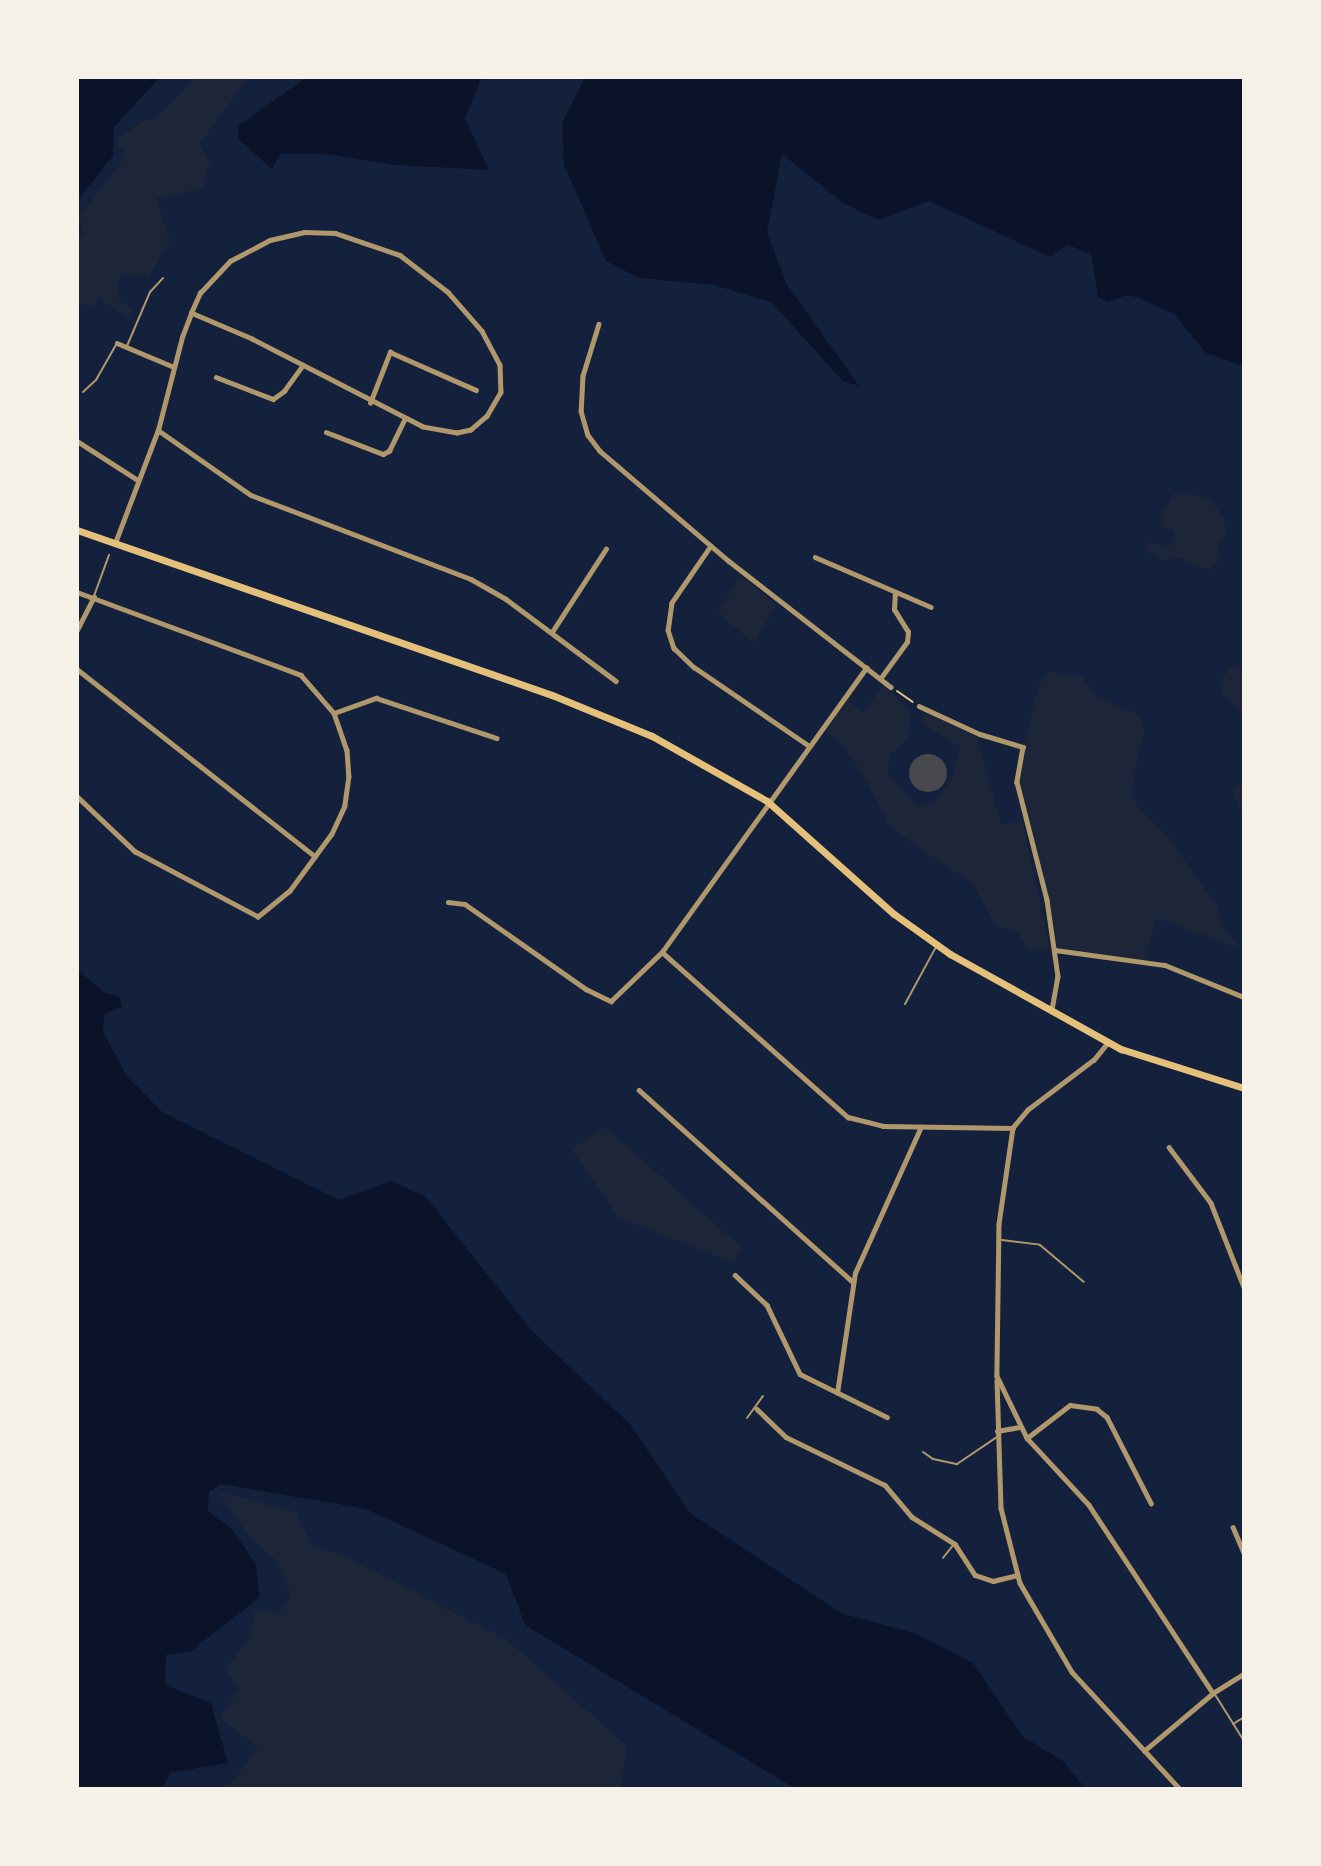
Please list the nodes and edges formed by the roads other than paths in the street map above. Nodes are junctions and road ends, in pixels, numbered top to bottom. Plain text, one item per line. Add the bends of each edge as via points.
1 (163, 278) dead end
2 (191, 313) junction
3 (599, 324) dead end
4 (117, 343) joint
5 (127, 347) junction
6 (303, 365) junction
7 (174, 367) junction
8 (216, 377) dead end
9 (476, 390) dead end
10 (83, 392) dead end
11 (370, 403) junction
12 (404, 420) junction
13 (158, 430) junction
14 (326, 432) dead end
15 (77, 441) edge
16 (138, 480) junction
17 (77, 530) edge
18 (114, 544) junction
19 (711, 546) junction
20 (606, 549) dead end
21 (109, 555) dead end
22 (815, 557) dead end
23 (77, 592) edge
24 (895, 593) junction
25 (93, 597) junction
26 (931, 607) dead end
27 (77, 630) edge
28 (552, 632) junction
29 (866, 668) junction
30 (77, 669) edge
31 (880, 679) junction
32 (615, 681) dead end
33 (891, 687) road end
34 (919, 706) road end
35 (334, 713) junction
36 (497, 738) dead end
37 (808, 745) junction
38 (77, 797) edge
39 (767, 801) junction
40 (315, 856) junction
41 (448, 902) dead end
42 (937, 946) junction
43 (1055, 950) junction
44 (663, 952) junction
45 (1244, 997) edge
46 (905, 1004) dead end
47 (1052, 1012) junction
48 (1108, 1043) junction
49 (1244, 1088) edge
50 (639, 1090) dead end
51 (921, 1126) junction
52 (1013, 1128) junction
53 (1169, 1147) dead end
54 (998, 1240) junction
55 (735, 1275) dead end
56 (853, 1282) junction
57 (1084, 1282) dead end
58 (1244, 1287) edge
59 (997, 1376) junction
60 (837, 1393) junction
61 (763, 1396) dead end
62 (757, 1409) junction
63 (887, 1417) dead end
64 (747, 1418) dead end
65 (1019, 1427) junction
66 (998, 1434) junction
67 (1027, 1438) junction
68 (923, 1452) dead end
69 (1151, 1503) dead end
70 (1233, 1527) dead end
71 (955, 1544) junction
72 (1244, 1553) edge
73 (943, 1558) dead end
74 (1017, 1574) junction
75 (1244, 1674) edge
76 (1213, 1693) junction
77 (1244, 1717) edge
78 (1233, 1724) junction
79 (1244, 1741) edge
80 (1144, 1751) junction
81 (1180, 1789) edge

1 - 5 lane via 133,325
2 - 6 street
2 - 7 street
2 - 12 street via 205,286 230,261 279,236 335,233 390,249 458,302 487,340 502,372 499,398 471,430 442,431
3 - 19 street via 581,397 588,435 613,465
4 - 5 street
4 - 10 lane via 96,380
5 - 7 street
6 - 8 street via 285,391 273,399
6 - 11 street
7 - 13 street
9 - 11 street via 390,352
11 - 12 street
12 - 14 street via 389,451 383,454
13 - 16 street
13 - 28 street via 251,495 461,574
15 - 16 street
16 - 18 street
17 - 18 main road
18 - 39 main road via 579,704 652,736
19 - 29 street
19 - 37 street via 672,603 668,631 674,648 694,667
20 - 28 street
21 - 25 lane
22 - 24 street
23 - 25 street
24 - 26 street
24 - 31 street via 894,610 908,632 907,642
25 - 27 street
25 - 35 street via 285,666 315,688
28 - 32 street
29 - 31 street
29 - 37 street
30 - 40 street
31 - 33 street
34 - 43 street via 980,734 1023,747 1017,782
35 - 36 street via 376,698
35 - 40 street via 347,750 348,788 340,821
37 - 39 street
38 - 40 street via 135,852 251,916 263,916 290,891
39 - 42 main road via 894,914
39 - 44 street
41 - 44 street via 465,904 586,989 611,1001
42 - 46 lane
42 - 47 main road
43 - 45 street via 1165,965
43 - 47 street via 1058,995
44 - 51 street via 848,1117 871,1125
47 - 48 main road
48 - 49 main road
48 - 52 street
50 - 56 street
51 - 52 street
51 - 56 street
52 - 54 street
53 - 58 street via 1211,1203
54 - 57 lane via 1040,1245
54 - 59 street
55 - 60 street via 767,1305 796,1370
56 - 60 street
59 - 65 street
59 - 66 street
60 - 63 street
61 - 62 lane
62 - 64 lane
62 - 71 street via 790,1439 885,1485 912,1517
65 - 66 street
65 - 67 street
66 - 68 lane via 957,1464 933,1460
66 - 74 street via 1001,1508
67 - 69 street via 1070,1405 1097,1409 1107,1417
67 - 76 street via 1089,1505
70 - 72 street
71 - 73 lane
71 - 74 street via 980,1578 993,1581
74 - 80 street via 1062,1658
75 - 76 street
76 - 78 lane
76 - 80 street
77 - 78 lane
78 - 79 lane
80 - 81 street

